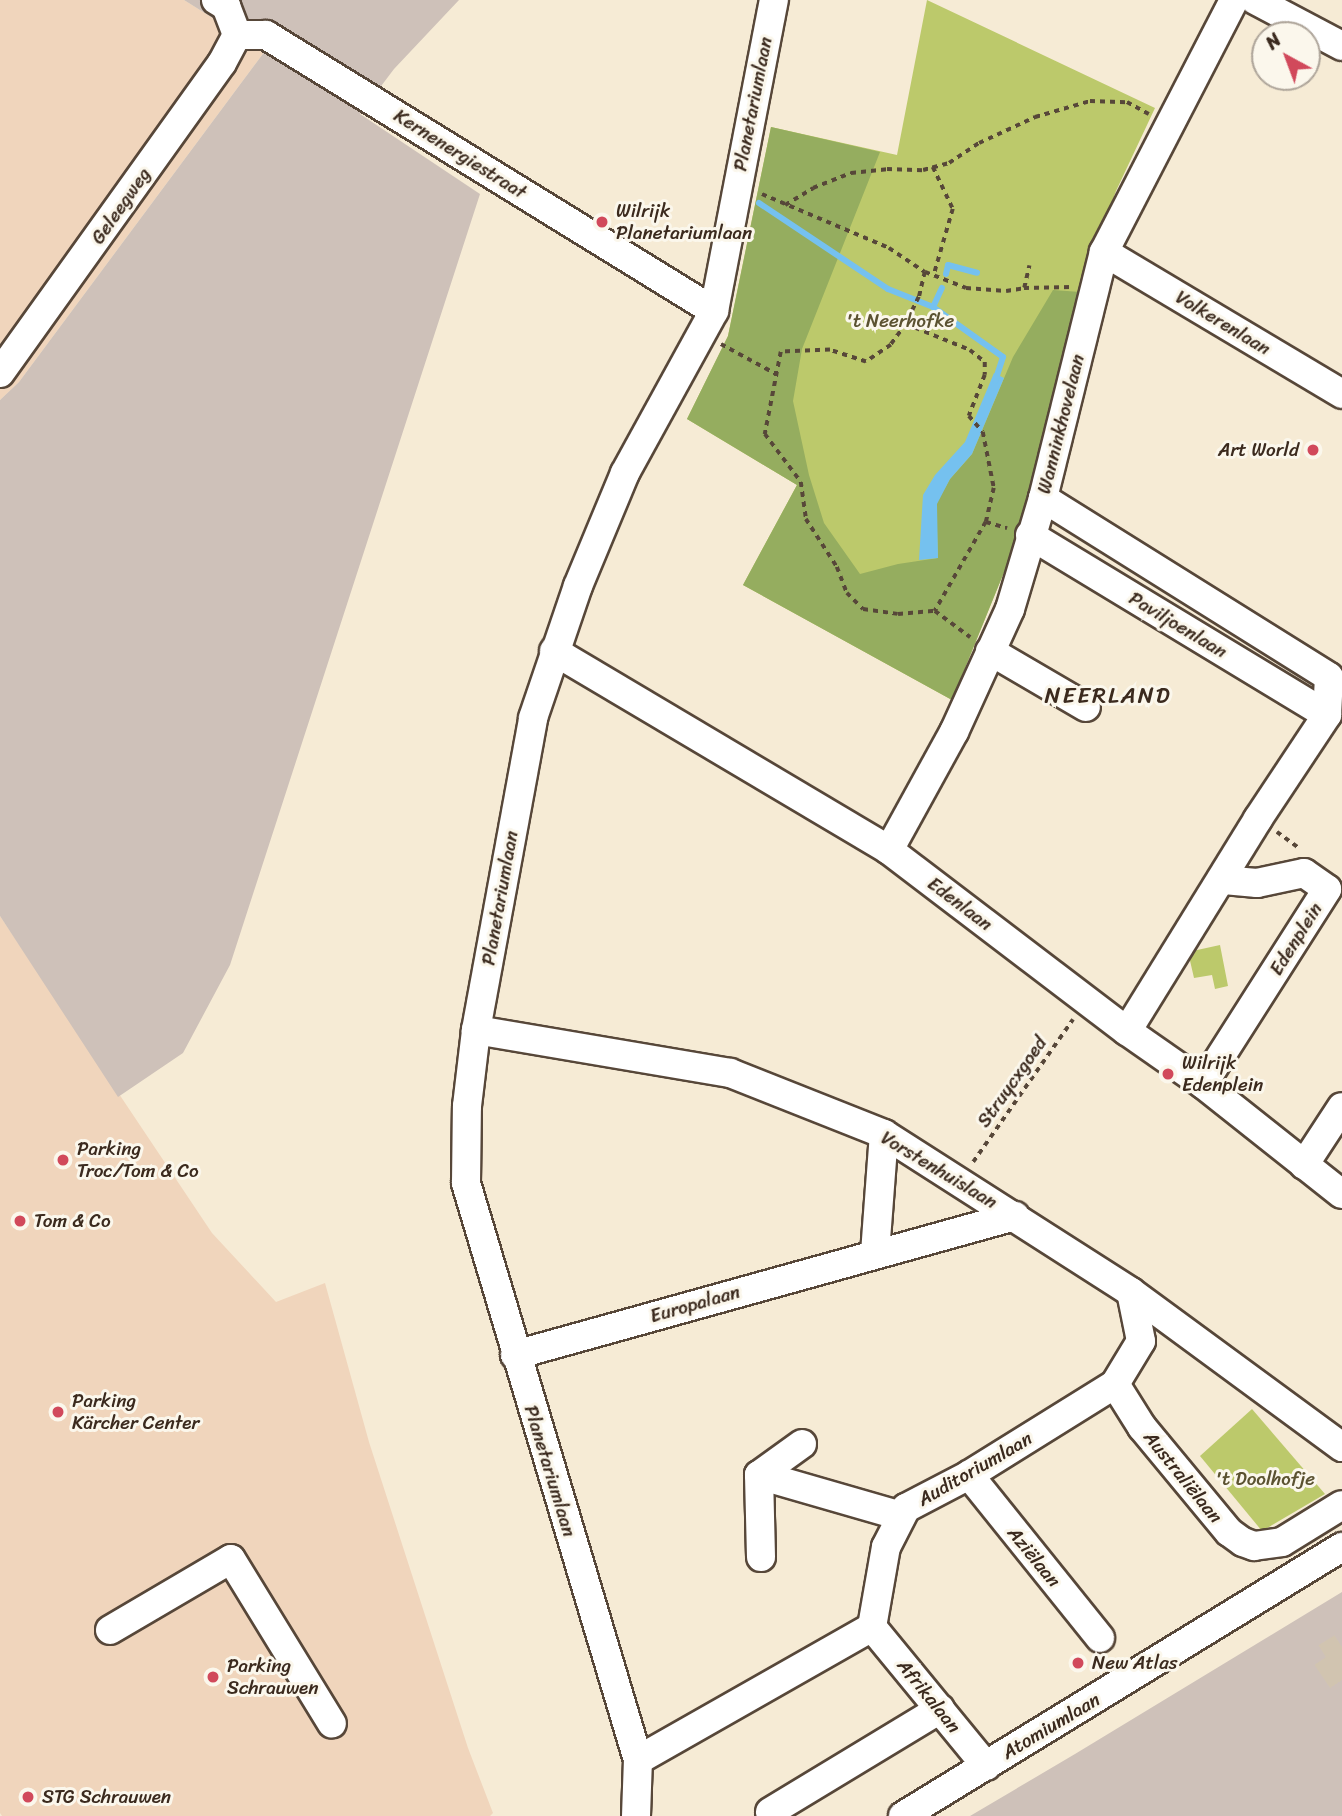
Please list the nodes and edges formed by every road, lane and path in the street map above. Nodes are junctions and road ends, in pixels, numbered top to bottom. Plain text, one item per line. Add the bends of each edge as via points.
1 (216, 0) edge
2 (774, 0) edge
3 (1234, 0) edge
4 (1255, 0) edge
5 (237, 35) junction
6 (1342, 46) edge
7 (1170, 124) junction
8 (933, 167) junction
9 (737, 183) junction
10 (785, 205) junction
11 (1104, 252) junction
12 (1029, 266) dead end
13 (925, 272) junction
14 (934, 275) junction
15 (1024, 288) junction
16 (1095, 290) junction
17 (707, 322) junction
18 (906, 324) junction
19 (0, 373) edge
20 (776, 374) junction
21 (1342, 394) edge
22 (1043, 498) junction
23 (1030, 535) junction
24 (935, 611) junction
25 (554, 651) junction
26 (990, 651) junction
27 (1086, 707) dead end
28 (1327, 715) junction
29 (889, 850) junction
30 (1221, 880) junction
31 (1087, 1000) junction
32 (476, 1030) junction
33 (1127, 1031) junction
34 (1203, 1084) junction
35 (1342, 1107) edge
36 (884, 1134) junction
37 (1304, 1165) junction
38 (960, 1181) junction
39 (1342, 1194) edge
40 (1015, 1216) junction
41 (875, 1253) junction
42 (1131, 1292) junction
43 (515, 1355) junction
44 (1115, 1384) junction
45 (802, 1444) dead end
46 (1342, 1447) edge
47 (759, 1475) junction
48 (969, 1475) junction
49 (1342, 1506) edge
50 (901, 1516) junction
51 (1342, 1547) edge
52 (761, 1557) dead end
53 (872, 1627) junction
54 (110, 1630) dead end
55 (1100, 1638) dead end
56 (940, 1709) junction
57 (332, 1724) dead end
58 (638, 1760) junction
59 (986, 1766) junction
60 (770, 1812) dead end
61 (636, 1816) edge
62 (903, 1816) edge

1 - 5 street via 226,6
2 - 9 street, Planetariumlaan
3 - 7 street, Wanninkhovelaan
4 - 6 street
5 - 17 street, Kernenergiestraat via 266,35
5 - 19 street, Geleegweg
7 - 8 path via 1127,102 1090,101 1035,117
7 - 11 street, Wanninkhovelaan
8 - 10 path via 851,173
8 - 14 path via 953,209
9 - 10 path
9 - 17 street, Planetariumlaan
10 - 13 path via 889,248
11 - 16 street, Wanninkhovelaan
11 - 21 street, Volkerenlaan
12 - 15 path
13 - 14 path
13 - 18 path
14 - 15 path via 966,288
15 - 16 path
16 - 22 street, Wanninkhovelaan
17 - 20 path
17 - 25 street, Planetariumlaan via 625,473
18 - 20 path via 891,345 866,362 830,350 781,352
18 - 24 path via 970,350 985,362 969,416 984,432 994,488 986,522
20 - 24 path via 765,433 801,482 806,519 837,566 847,593 863,609 898,614
22 - 23 street, Wanninkhovelaan
22 - 28 street, Paviljoenlaan via 1329,677
23 - 26 street, Wanninkhovelaan via 1010,609
23 - 28 street, Paviljoenlaan
24 - 26 path
25 - 29 street, Edenlaan
25 - 32 street, Planetariumlaan via 533,719
26 - 27 street
26 - 29 street, Wanninkhovelaan via 954,732
28 - 30 street
29 - 31 street, Edenlaan
30 - 33 street
30 - 34 street, Edenplein via 1257,883 1304,873 1327,889
31 - 33 street, Edenlaan
31 - 38 path, Struycxgoed
32 - 36 street, Vorstenhuislaan via 730,1073
32 - 43 street, Planetariumlaan via 467,1106 466,1184
33 - 34 street, Edenlaan
34 - 37 street, Edenlaan
35 - 37 street
36 - 38 street, Vorstenhuislaan
36 - 41 street
37 - 39 street, Edenlaan
38 - 40 street, Vorstenhuislaan
40 - 41 street, Europalaan
40 - 42 street, Vorstenhuislaan
41 - 43 street, Europalaan
42 - 44 street, Auditoriumlaan via 1140,1341
42 - 46 street, Vorstenhuislaan
43 - 58 street, Planetariumlaan
44 - 48 street, Auditoriumlaan
44 - 49 street, Australiëlaan via 1150,1437 1229,1532 1243,1542 1282,1542
45 - 47 street
47 - 50 street
47 - 52 street
48 - 50 street, Auditoriumlaan via 906,1508
48 - 55 street, Aziëlaan
50 - 53 street, Auditoriumlaan via 886,1547
51 - 59 street, Atomiumlaan
53 - 56 street, Afrikalaan
53 - 58 street
54 - 57 street via 231,1559
56 - 59 street, Afrikalaan
56 - 60 street
58 - 61 street, Planetariumlaan
59 - 62 street, Atomiumlaan

